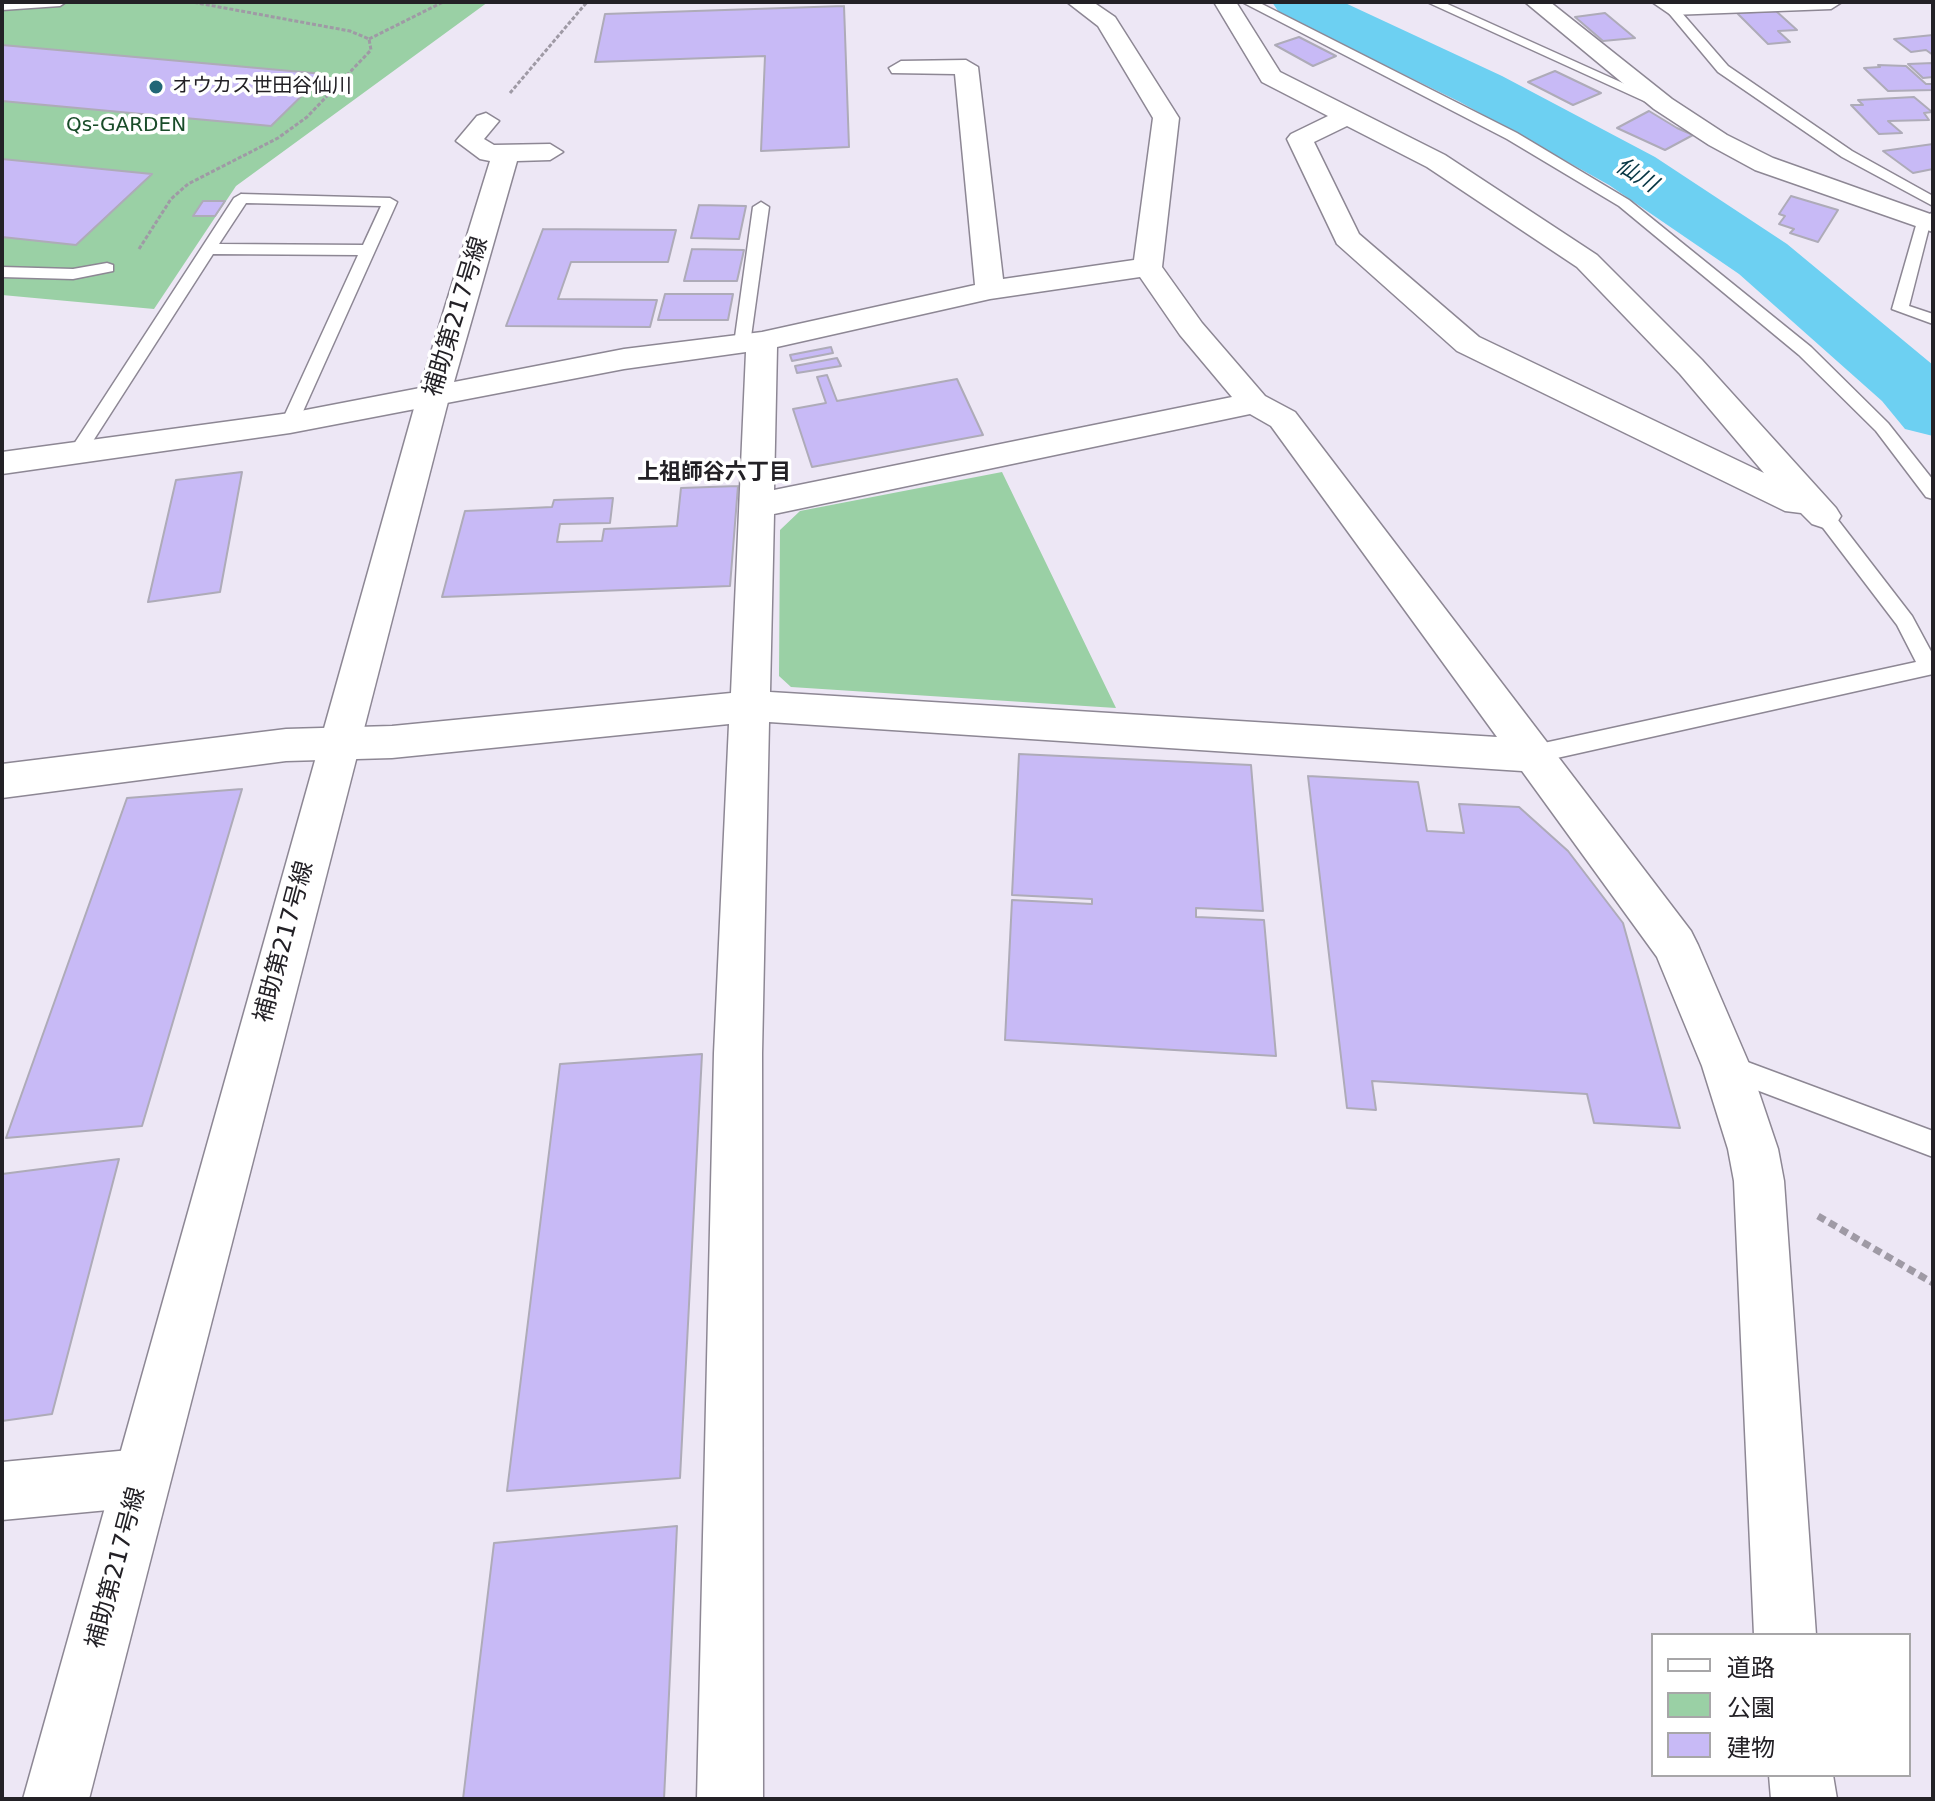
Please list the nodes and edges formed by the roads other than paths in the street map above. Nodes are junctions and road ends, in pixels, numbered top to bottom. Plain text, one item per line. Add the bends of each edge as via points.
1 (60, 2) edge
2 (1078, 2) edge
3 (1225, 2) edge
4 (1248, 2) edge
5 (1433, 2) edge
6 (1536, 2) edge
7 (1831, 2) edge
8 (1667, 5) edge
9 (2, 6) edge
10 (901, 68) dead end
11 (1663, 104) junction
12 (1347, 116) junction
13 (486, 121) road end
14 (550, 152) dead end
15 (506, 153) junction
16 (761, 207) dead end
17 (1931, 216) edge
18 (208, 249) junction
19 (368, 250) junction
20 (1148, 267) junction
21 (107, 268) road end
22 (2, 272) edge
23 (990, 290) junction
24 (1933, 319) edge
25 (752, 342) junction
26 (434, 394) junction
27 (1254, 403) junction
28 (290, 423) junction
29 (78, 451) junction
30 (2, 463) edge
31 (1933, 493) edge
32 (758, 505) junction
33 (1824, 516) junction
34 (752, 706) junction
35 (338, 744) junction
36 (1530, 755) junction
37 (2, 781) edge
38 (1726, 1066) junction
39 (1933, 1144) edge
40 (140, 1478) junction
41 (2, 1491) edge
42 (1785, 1633) edge
43 (1801, 1777) edge
44 (56, 1799) edge
45 (730, 1799) edge
46 (1804, 1799) edge

1 - 9 lane
2 - 20 street via 1107,22 1166,118
3 - 12 street via 1271,77
4 - 31 lane via 1512,136 1624,203 1805,351 1882,427
5 - 11 lane
6 - 11 street
7 - 8 street
8 - 17 lane via 1723,69
10 - 23 street via 966,67
11 - 17 street via 1764,164
12 - 33 street via 1436,161 1587,261 1691,367
12 - 33 street via 1300,139 1347,238 1468,344
13 - 15 street via 469,141 489,153
14 - 15 street
15 - 26 street, 補助第217号線
16 - 25 lane
17 - 24 lane via 1900,309
18 - 19 lane
18 - 19 lane via 241,198 390,202
18 - 29 lane
19 - 28 lane
20 - 23 street
20 - 27 street via 1191,329
21 - 22 lane via 73,274
23 - 25 street
25 - 26 street
25 - 32 street
26 - 28 street
26 - 35 street, 補助第217号線
27 - 32 street
27 - 36 street via 1283,419
28 - 29 street
29 - 30 street
32 - 34 street
33 - 36 lane via 1905,621 1929,667
34 - 35 street
34 - 36 street
34 - 45 street via 738,1053
35 - 37 street via 286,745
35 - 40 street, 補助第217号線
36 - 38 street via 1675,945
38 - 39 lane
38 - 42 street via 1759,1181
40 - 41 street
40 - 44 street, 補助第217号線
43 - 46 street

